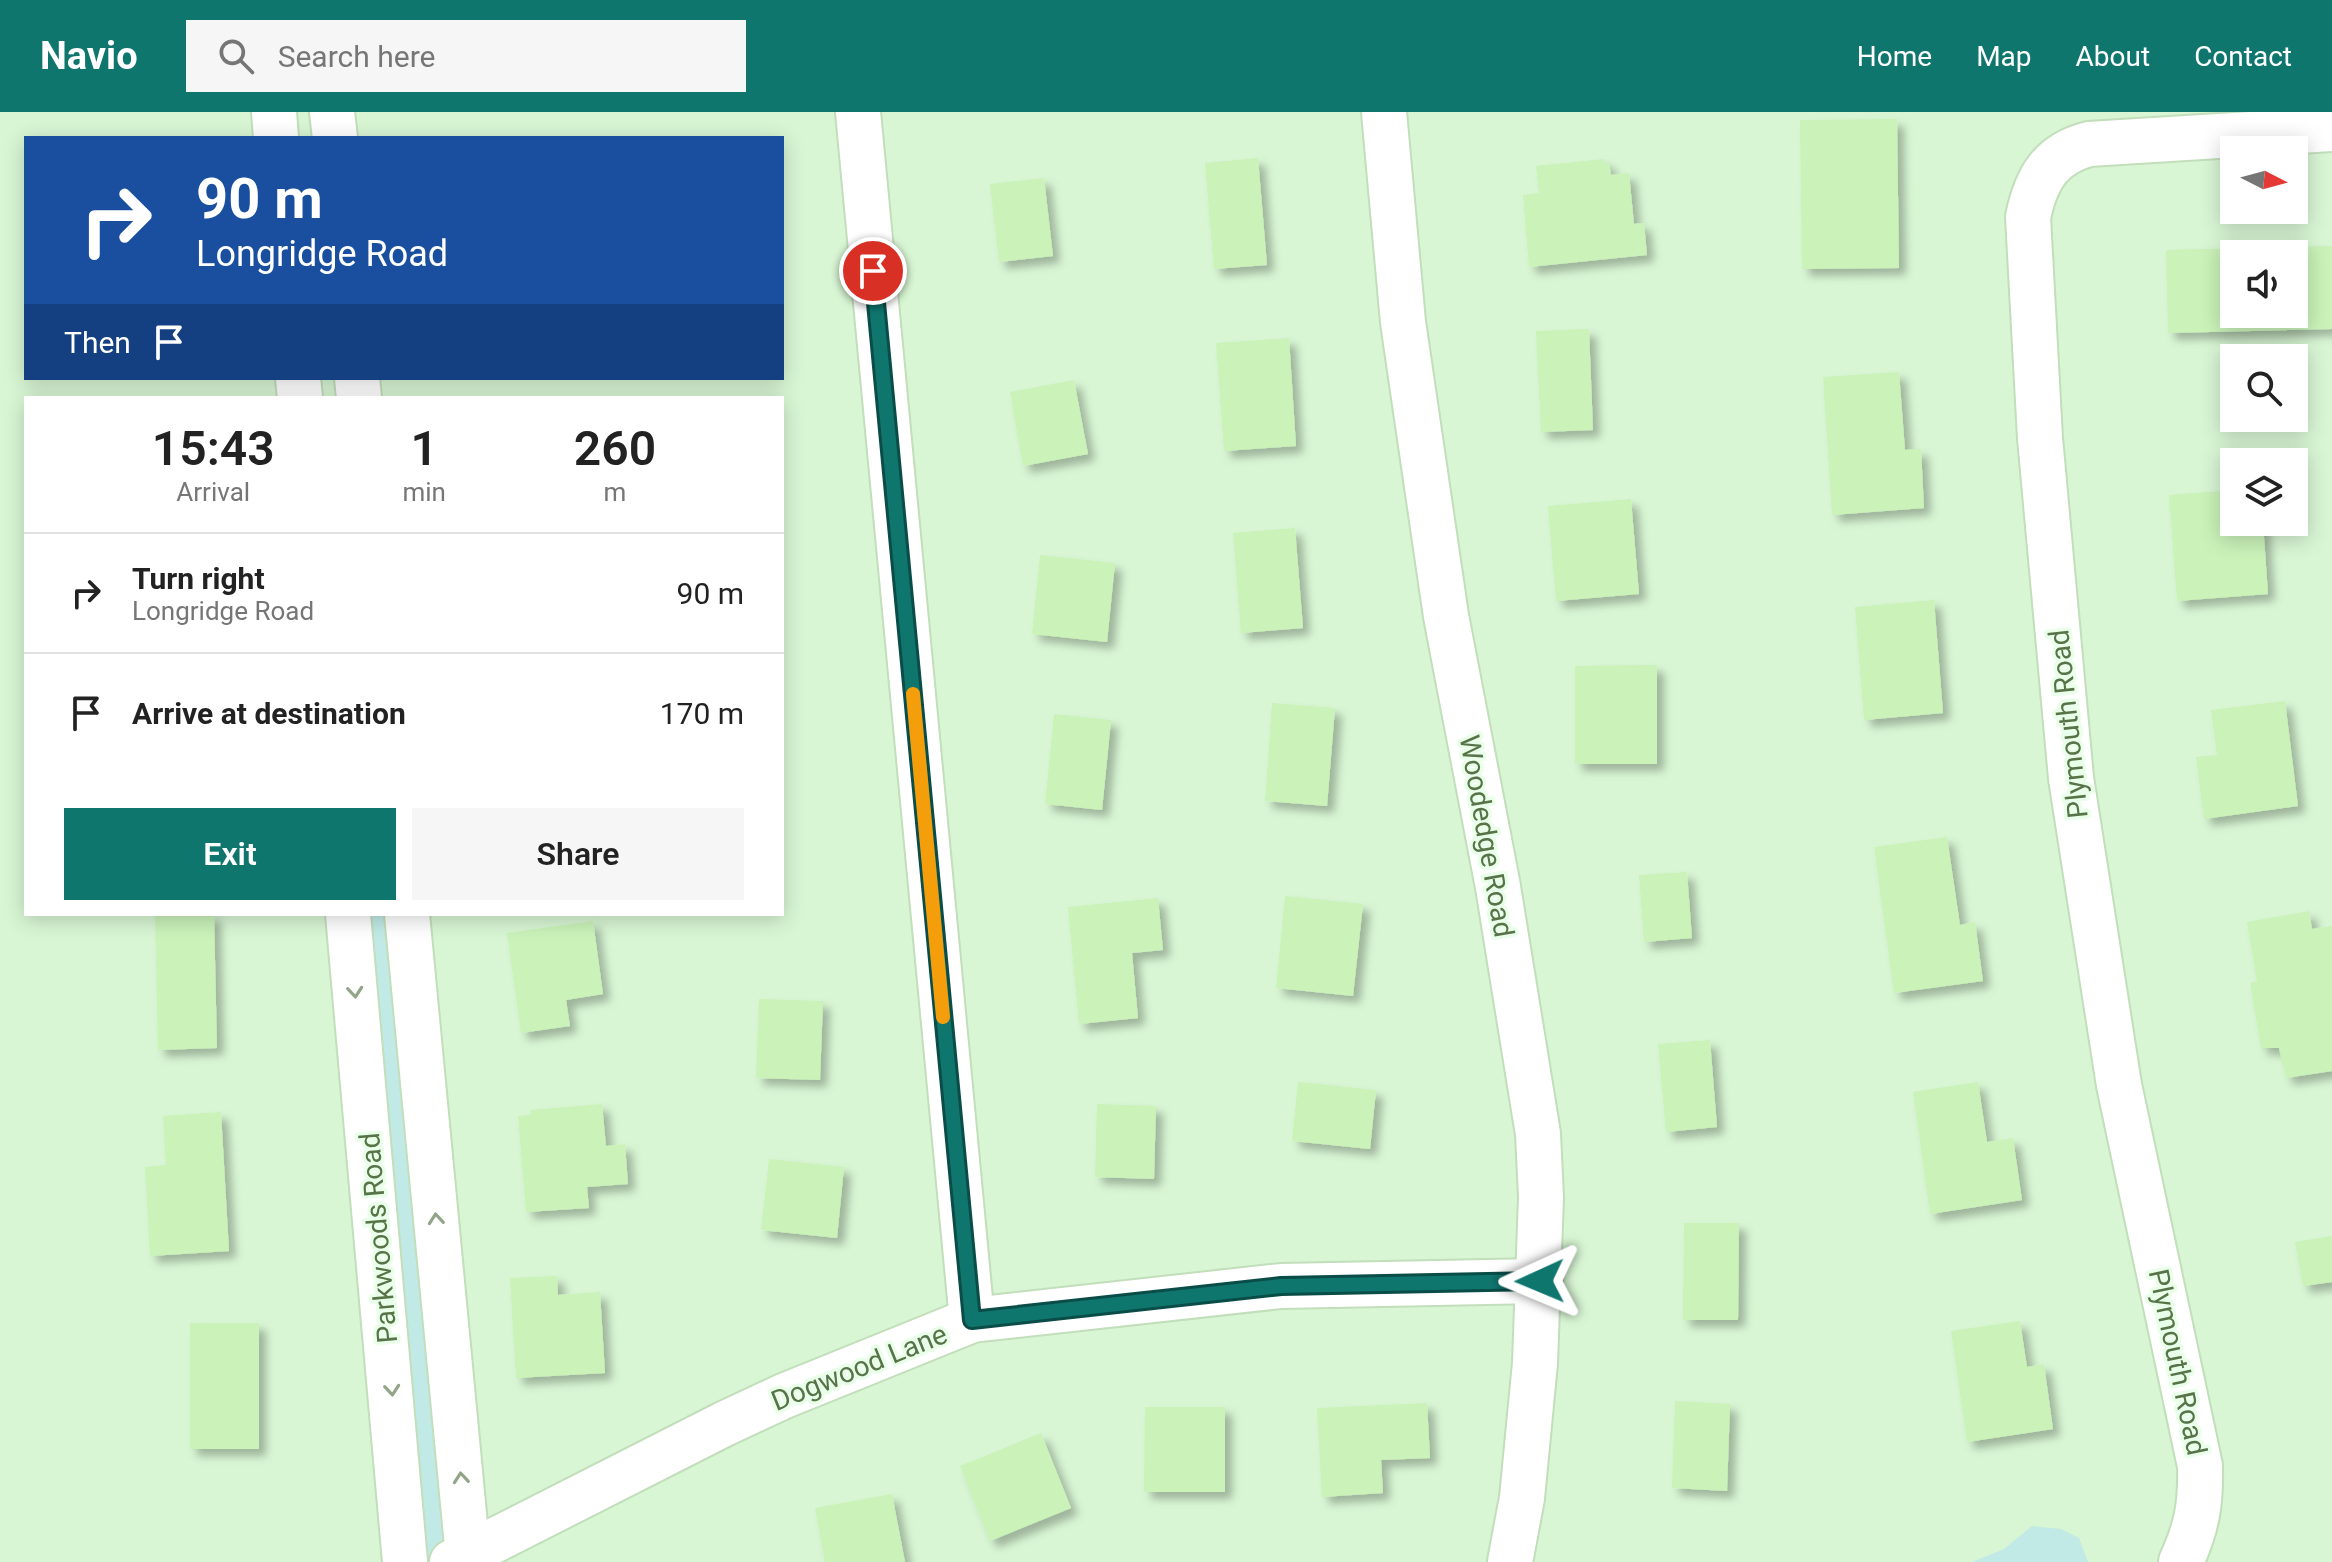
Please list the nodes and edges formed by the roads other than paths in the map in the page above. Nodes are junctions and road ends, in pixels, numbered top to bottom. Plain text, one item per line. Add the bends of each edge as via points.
1 (274, 112) edge
2 (332, 112) edge
3 (858, 112) edge
4 (1384, 112) edge
5 (2332, 129) edge
6 (276, 136) edge
7 (335, 136) edge
8 (348, 916) edge
9 (407, 916) edge
10 (1540, 1281) junction
11 (972, 1320) junction
12 (460, 1559) edge
13 (405, 1562) edge
14 (1510, 1562) edge
15 (2181, 1562) edge

1 - 6 street
2 - 7 street
3 - 11 street
4 - 10 street, Woodedge Road via 1403,322 1443,600 1538,1134
5 - 15 street, Plymouth Road via 2072,148 2044,173 2028,217 2040,438 2071,778 2119,1085 2200,1466 2201,1503
8 -> 13 street, Parkwoods Road
12 -> 9 street
10 - 11 street, Dogwood Lane via 1281,1286
10 - 14 street, Woodedge Road via 1522,1498
11 - 12 street, Dogwood Lane via 724,1424

